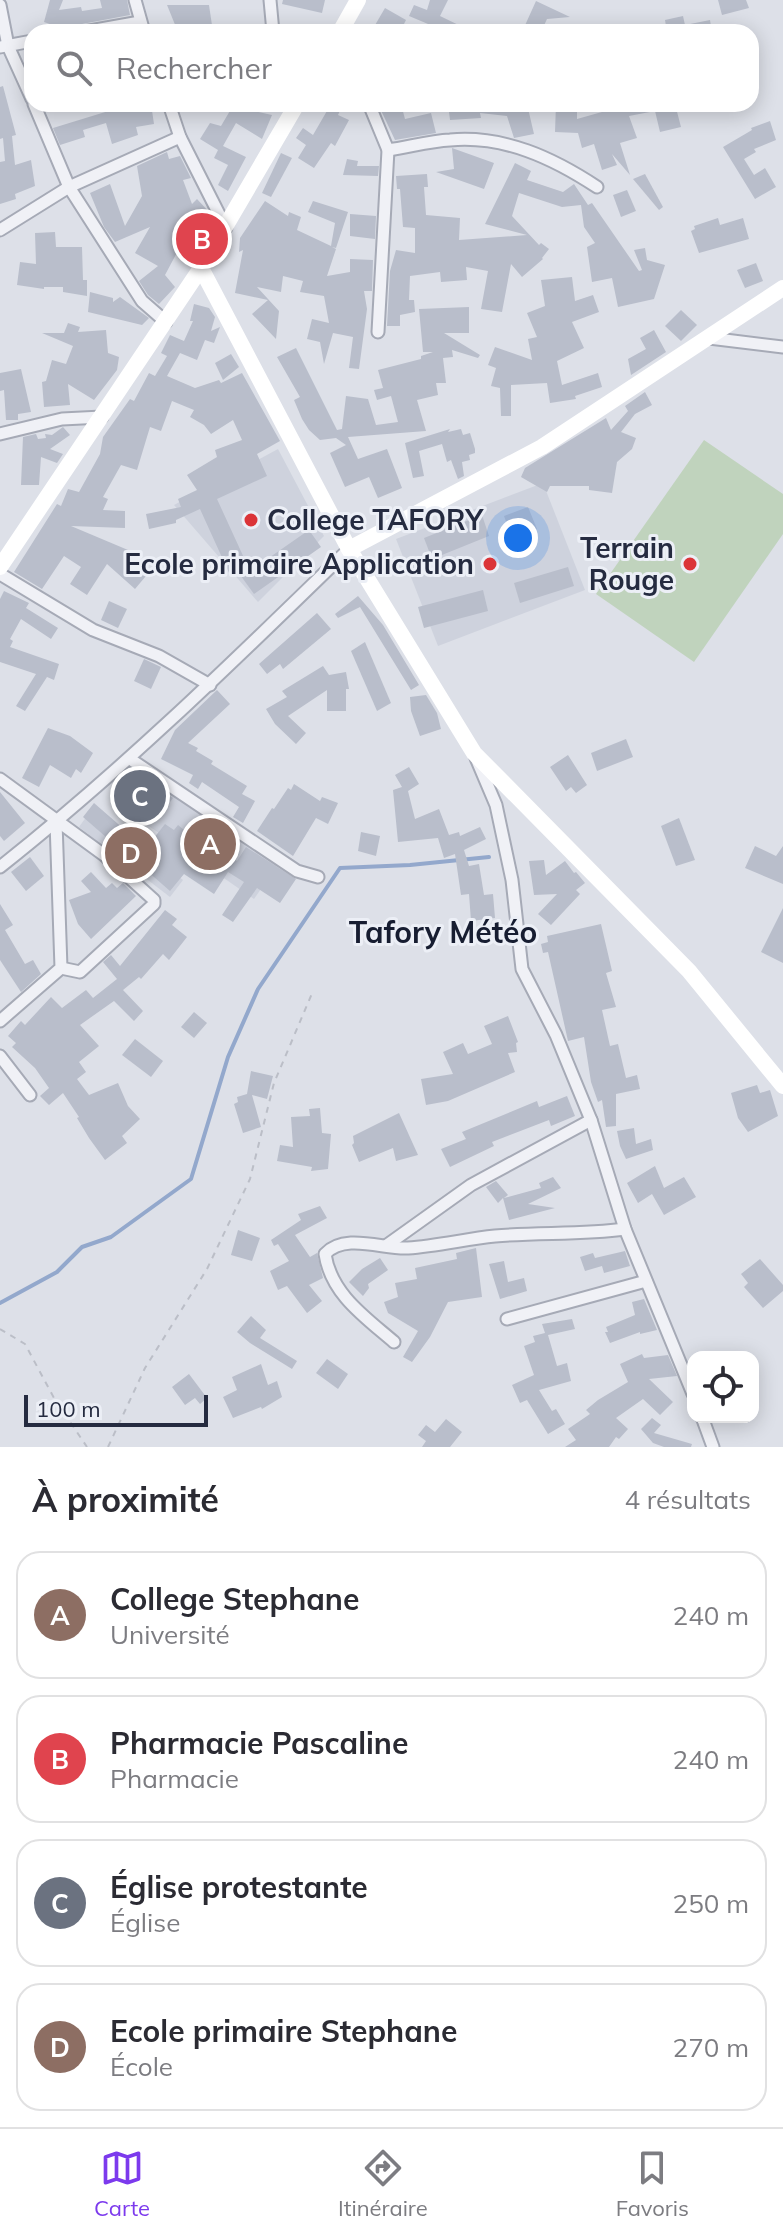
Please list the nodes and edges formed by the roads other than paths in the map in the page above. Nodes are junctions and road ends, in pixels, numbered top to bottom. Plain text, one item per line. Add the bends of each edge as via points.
1 (135, 0) edge
2 (270, 0) edge
3 (358, 0) edge
4 (0, 5) edge
5 (141, 24) edge
6 (272, 24) edge
7 (344, 24) edge
8 (24, 42) edge
9 (4, 46) edge
10 (24, 84) edge
11 (38, 112) edge
12 (172, 112) edge
13 (292, 112) edge
14 (372, 112) edge
15 (180, 137) junction
16 (388, 150) junction
17 (69, 187) junction
18 (597, 187) dead end
19 (226, 228) junction
20 (0, 230) edge
21 (201, 268) junction
22 (783, 288) edge
23 (166, 322) junction
24 (378, 332) dead end
25 (709, 338) junction
26 (783, 347) edge
27 (102, 417) junction
28 (0, 434) edge
29 (349, 549) junction
30 (0, 567) edge
31 (0, 574) edge
32 (210, 685) junction
33 (474, 753) junction
34 (130, 759) junction
35 (0, 779) edge
36 (56, 822) junction
37 (0, 867) edge
38 (318, 877) dead end
39 (61, 968) junction
40 (0, 1021) edge
41 (0, 1056) edge
42 (783, 1086) edge
43 (30, 1095) dead end
44 (591, 1120) junction
45 (625, 1229) junction
46 (387, 1245) junction
47 (646, 1281) junction
48 (507, 1319) dead end
49 (394, 1342) dead end
50 (687, 1380) edge
51 (704, 1423) edge
52 (713, 1447) edge

1 - 5 street
2 - 6 street
3 - 7 street
4 - 9 street
8 - 9 street
9 - 10 street
11 - 17 street
12 - 15 street
13 - 19 street
14 - 16 street
15 - 17 street
15 - 19 street
16 - 18 street via 450,140 492,140 565,166
16 - 24 street
17 - 20 street
17 - 23 street via 142,301
19 - 21 street
21 - 23 street
21 - 29 street
22 - 25 street
23 - 27 street
25 - 26 street
25 - 29 street via 542,447
27 - 28 street via 62,419
27 - 30 street
29 - 32 street
29 - 33 street
31 - 32 street via 93,630 159,656
32 - 34 street
33 - 42 street via 689,971
33 - 44 street via 496,805 512,880 522,969
34 - 36 street
34 - 38 street via 297,871
35 - 36 street
36 - 37 street
36 - 39 street
36 - 39 street via 104,855 154,900 80,972
39 - 40 street
41 - 43 street
44 - 45 street
44 - 46 street via 471,1185
45 - 46 street via 494,1236 404,1249
45 - 47 street
46 - 49 street via 370,1242 331,1248 325,1254 327,1269 345,1299
47 - 48 street
47 - 50 street
51 - 52 street

